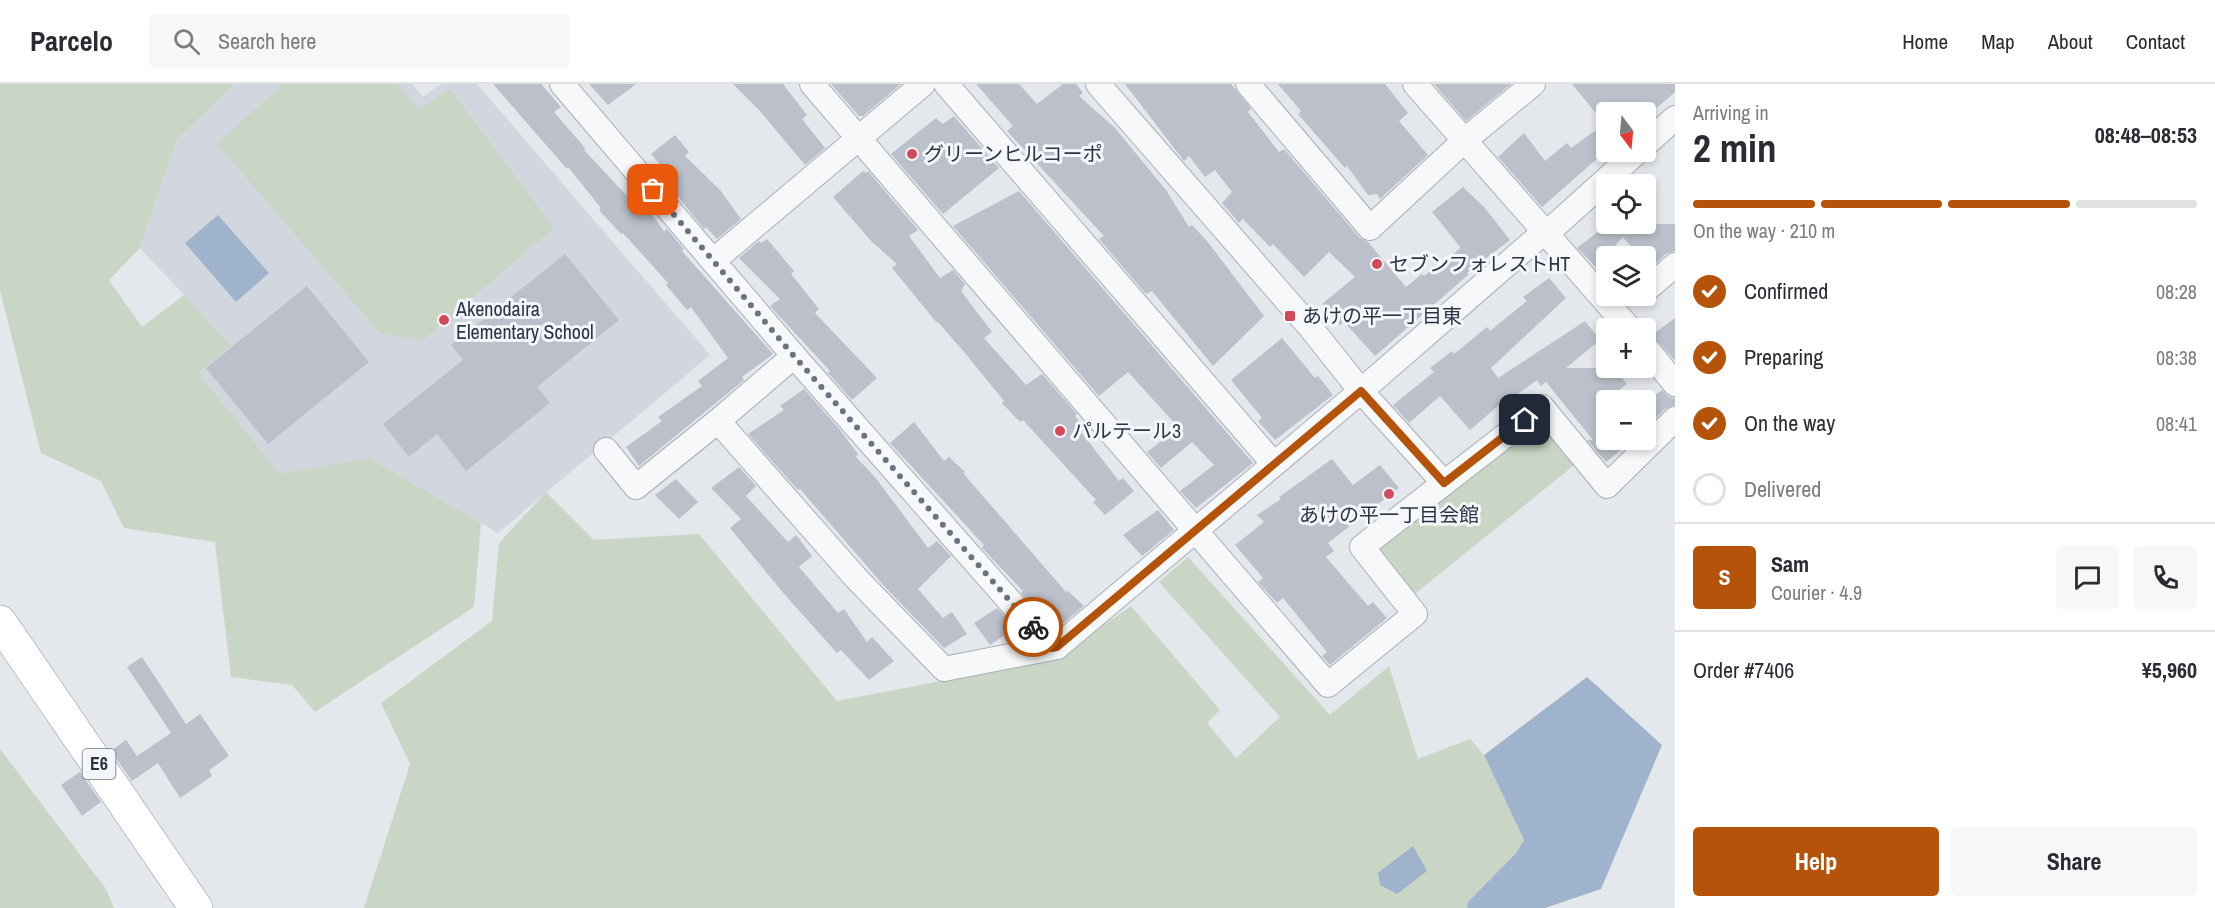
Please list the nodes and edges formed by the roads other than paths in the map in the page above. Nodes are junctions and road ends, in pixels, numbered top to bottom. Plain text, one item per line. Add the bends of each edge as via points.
1 (562, 84) edge
2 (812, 84) edge
3 (923, 84) edge
4 (946, 84) edge
5 (1098, 84) edge
6 (1248, 84) edge
7 (1415, 84) edge
8 (1533, 84) edge
9 (1675, 118) edge
10 (1656, 135) edge
11 (859, 139) junction
12 (1466, 140) junction
13 (1626, 162) edge
14 (1547, 233) junction
15 (713, 261) junction
16 (1675, 265) edge
17 (1656, 281) edge
18 (1620, 318) edge
19 (794, 356) junction
20 (1656, 360) edge
21 (1675, 384) edge
22 (1361, 391) junction
23 (1675, 419) edge
24 (718, 422) junction
25 (606, 450) dead end
26 (1273, 463) junction
27 (1444, 483) junction
28 (1194, 531) junction
29 (0, 622) edge
30 (1051, 648) junction
31 (196, 908) edge

1 - 15 street
2 - 11 street
3 - 11 street
4 - 26 street
5 - 22 street
6 - 12 street via 1370,228
7 - 12 street
8 - 12 street
9 - 10 street
11 - 15 street
11 - 28 street
12 - 14 street
13 - 14 street
14 - 18 street
14 - 22 street
15 - 19 street
16 - 17 street
19 - 24 street
19 - 30 street
20 - 21 street
22 - 26 street
22 - 27 street
23 - 27 street via 1607,486 1542,407
24 - 25 street via 636,487
24 - 30 street via 856,578 944,669
26 - 28 street
27 - 28 street via 1362,547 1415,614 1328,685
28 - 30 street via 1057,647
29 - 31 highway, E6

